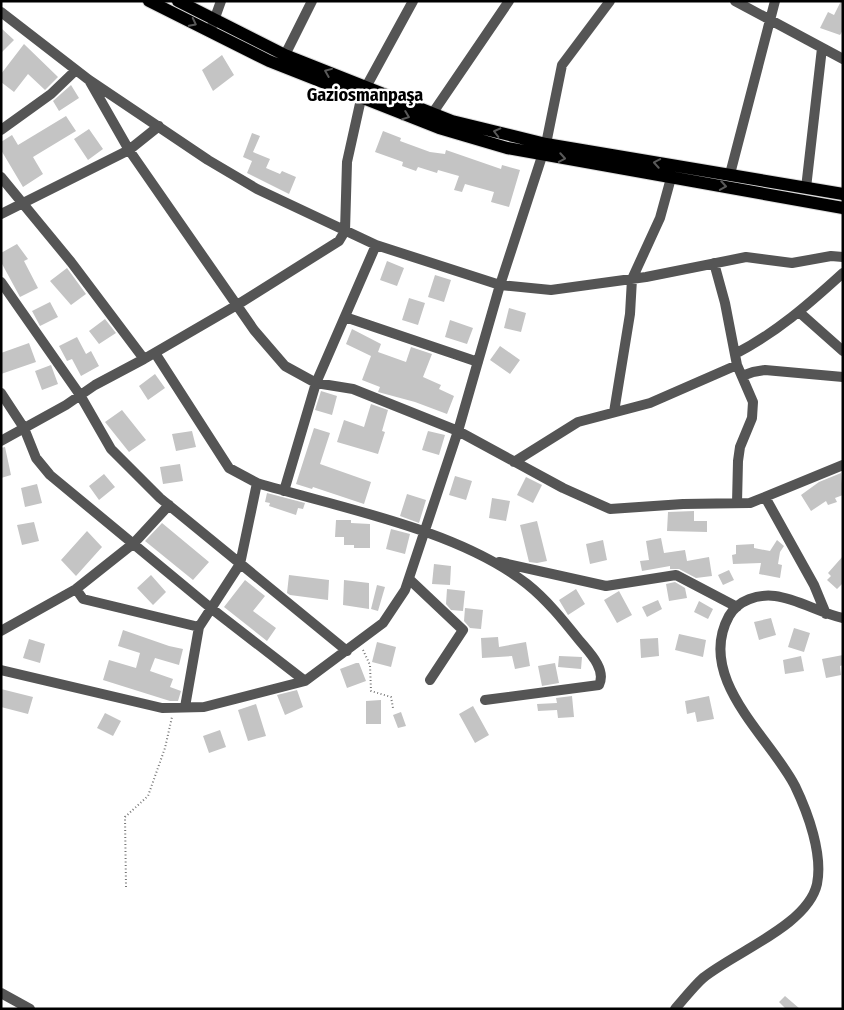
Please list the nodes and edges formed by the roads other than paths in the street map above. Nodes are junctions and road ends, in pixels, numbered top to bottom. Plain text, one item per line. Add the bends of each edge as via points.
1 (150, 1) edge
2 (178, 1) edge
3 (222, 1) edge
4 (312, 1) edge
5 (413, 1) edge
6 (509, 1) edge
7 (610, 1) edge
8 (735, 1) edge
9 (775, 1) edge
10 (1, 12) edge
11 (214, 20) junction
12 (769, 20) junction
13 (210, 32) junction
14 (822, 48) junction
15 (285, 55) junction
16 (843, 59) edge
17 (76, 70) junction
18 (89, 80) junction
19 (364, 93) junction
20 (432, 114) junction
21 (159, 126) junction
22 (1, 130) edge
23 (545, 149) junction
24 (129, 150) junction
25 (730, 174) junction
26 (1, 177) edge
27 (671, 178) junction
28 (806, 188) junction
29 (843, 194) edge
30 (24, 204) junction
31 (843, 208) edge
32 (1, 214) edge
33 (345, 231) junction
34 (376, 245) junction
35 (843, 257) edge
36 (714, 263) junction
37 (843, 273) edge
38 (632, 279) junction
39 (1, 282) edge
40 (500, 285) junction
41 (237, 305) junction
42 (799, 312) junction
43 (345, 317) junction
44 (843, 352) edge
45 (155, 353) junction
46 (735, 354) junction
47 (144, 360) junction
48 (478, 362) junction
49 (737, 366) junction
50 (742, 376) junction
51 (843, 377) edge
52 (316, 383) junction
53 (1, 392) edge
54 (80, 395) junction
55 (614, 412) junction
56 (24, 428) junction
57 (458, 431) junction
58 (1, 441) edge
59 (514, 462) junction
60 (843, 465) edge
61 (257, 484) junction
62 (284, 491) junction
63 (764, 497) junction
64 (737, 503) junction
65 (169, 505) junction
66 (425, 531) junction
67 (134, 543) junction
68 (494, 561) junction
69 (240, 564) junction
70 (409, 579) junction
71 (76, 589) junction
72 (737, 606) junction
73 (212, 609) junction
74 (826, 614) junction
75 (843, 618) edge
76 (199, 628) junction
77 (1, 631) edge
78 (347, 651) junction
79 (1, 670) edge
80 (430, 680) dead end
81 (305, 681) junction
82 (485, 700) dead end
83 (179, 707) junction
84 (1, 993) edge
85 (686, 997) junction
86 (30, 1009) edge
87 (675, 1009) edge
88 (682, 1009) edge

1 -> 13 main road
2 - 11 main road
3 - 11 street
4 - 15 street
5 - 19 street
6 - 20 street
7 - 23 street via 562,65
8 - 12 street
9 - 12 street
10 - 17 street
11 - 13 street
11 - 15 main road
12 - 14 street
12 - 25 street
13 - 19 main road via 269,61
14 - 16 street
14 - 28 street
19 -> 15 main road
17 - 18 street
17 - 22 street via 51,94
18 - 21 street
18 - 24 street
19 - 20 main road
19 -> 23 main road via 438,128 507,148
19 - 33 street via 348,162
23 -> 20 main road
21 - 24 street
21 - 33 street via 257,189
25 -> 23 main road
23 -> 27 main road
23 - 40 street
24 - 30 street
24 - 41 street
25 - 28 main road
26 - 30 street
27 -> 31 main road
27 - 38 street via 660,218
28 - 29 main road
30 - 32 street
30 - 47 street via 72,262
33 - 34 street
33 - 41 street via 335,245
34 - 40 street
34 - 43 street
35 - 36 street via 792,263 746,257
36 - 38 street
36 - 46 street
37 - 42 street
38 - 40 street via 551,290
38 - 55 street via 630,314
39 - 54 street
40 - 48 street
41 - 45 street
41 - 52 street via 285,366
42 - 44 street
42 - 46 street via 760,341
43 - 48 street
43 - 52 street
45 - 47 street
45 - 61 street via 229,468
46 - 49 street
47 - 54 street
48 - 57 street
49 - 50 street
49 - 55 street via 650,403
50 - 51 street via 765,370
50 - 64 street via 751,395 753,410 738,461
52 - 57 street via 353,389
52 - 62 street
53 - 56 street
54 - 56 street
54 - 65 street via 111,448
55 - 59 street via 578,422
56 - 58 street
56 - 67 street via 36,458 50,475
57 - 59 street
57 - 66 street
59 - 64 street via 610,509
60 - 63 street
61 - 62 street
61 - 69 street
62 - 66 street
63 - 64 street via 750,503
63 - 74 street via 814,586
65 - 67 street
65 - 69 street
66 - 68 street
66 - 70 street
67 - 71 street
67 - 73 street
68 - 72 street via 606,586 676,576
68 - 82 street via 527,584 555,611 593,657 602,681 600,685
69 - 73 street
69 - 78 street
70 - 78 street via 384,622
70 - 80 street via 462,630
71 - 76 street via 83,599
71 - 77 street
72 - 74 street via 752,598 773,596
72 - 85 street via 725,623 723,632 724,671 735,698 787,772 802,802 815,844 817,885 802,912 704,978
73 - 76 street
73 - 81 street
74 - 75 street
76 - 83 street
78 - 81 street
79 - 83 street via 162,708
81 - 83 street via 204,706
84 - 86 street
85 - 87 street
85 - 88 street

